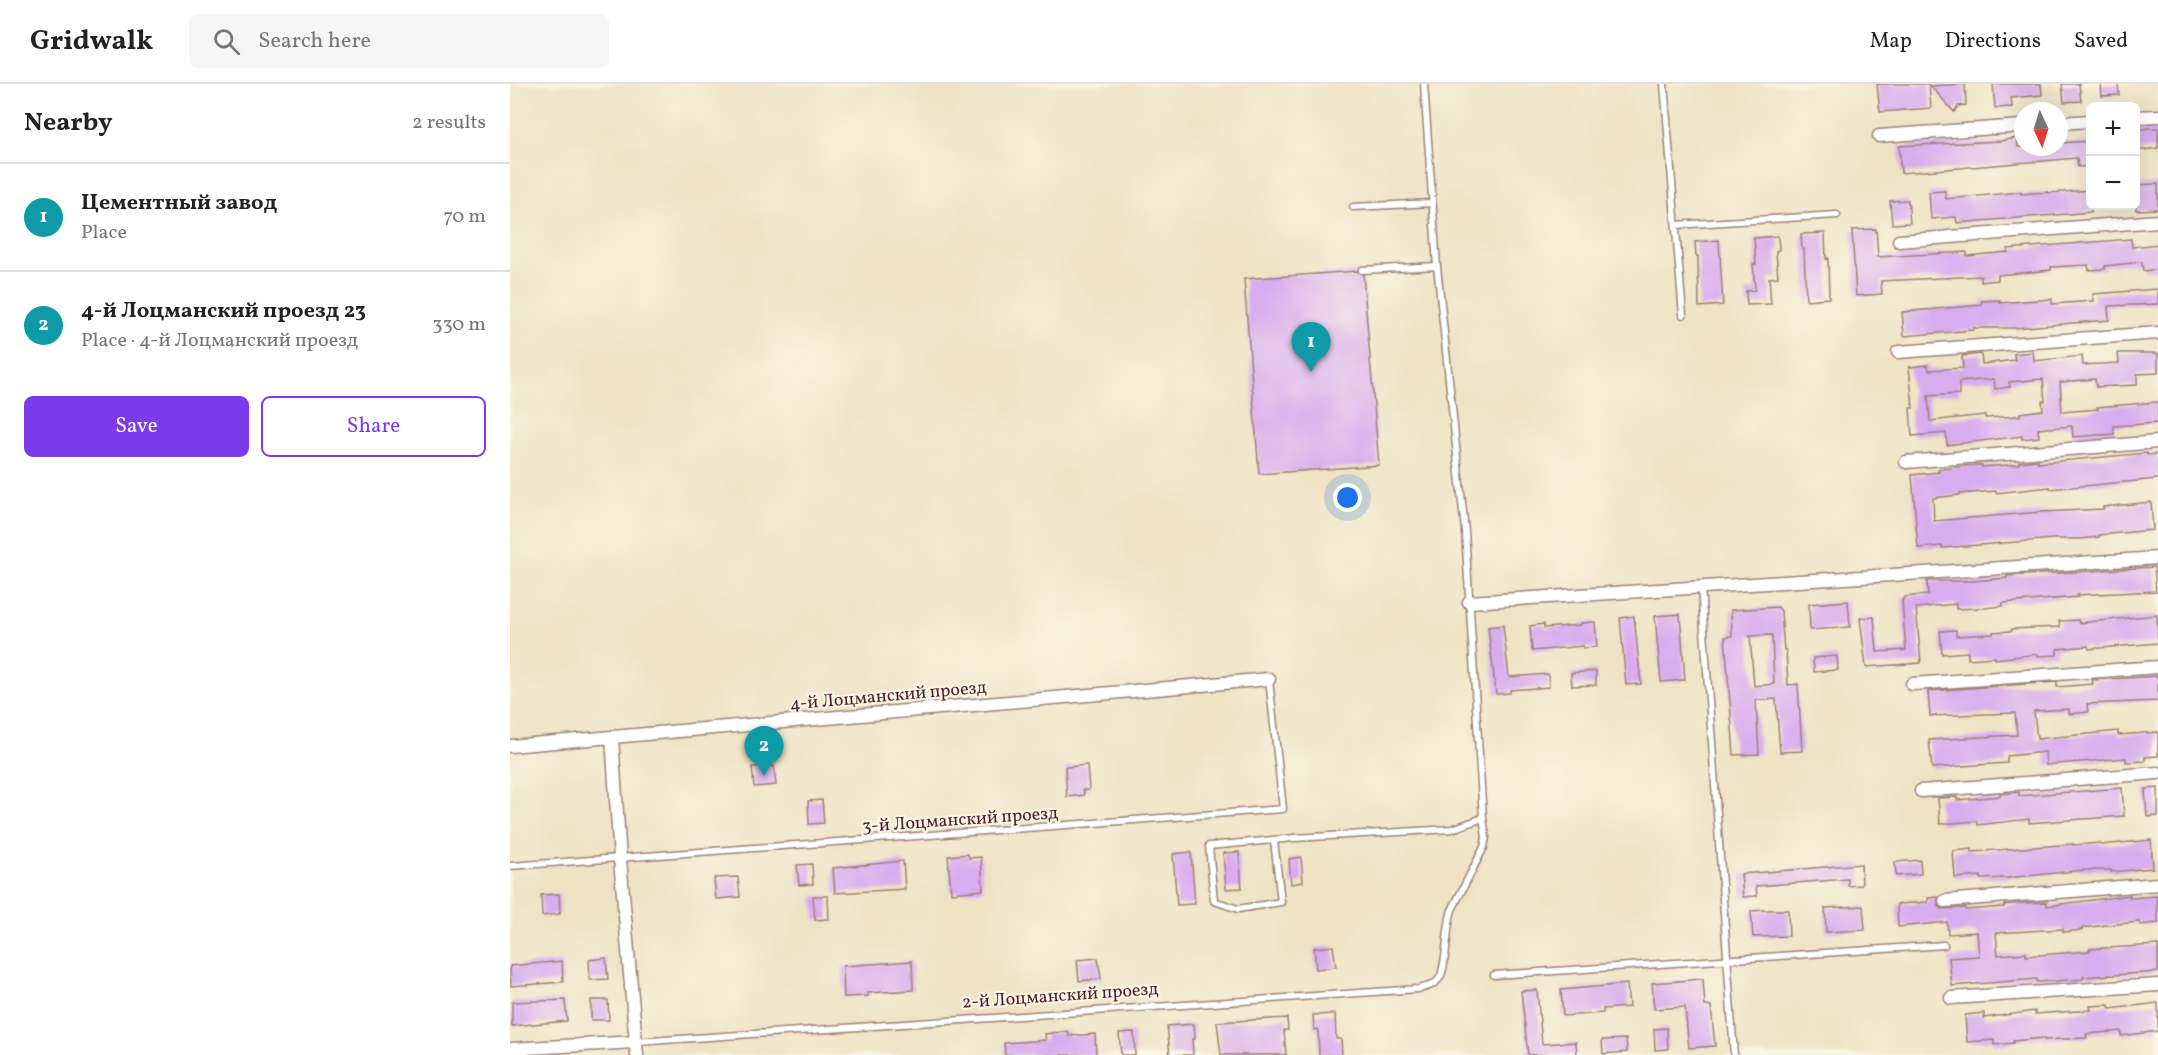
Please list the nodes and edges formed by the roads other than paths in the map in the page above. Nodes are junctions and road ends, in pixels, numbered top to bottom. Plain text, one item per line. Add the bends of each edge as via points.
1 (1424, 84) edge
2 (1664, 84) edge
3 (2158, 116) edge
4 (2140, 117) edge
5 (2086, 121) edge
6 (2068, 122) edge
7 (2014, 127) edge
8 (1879, 136) dead end
9 (1432, 203) junction
10 (1353, 207) dead end
11 (1837, 215) dead end
12 (2158, 221) edge
13 (1676, 225) junction
14 (1899, 241) dead end
15 (1437, 266) junction
16 (1362, 270) dead end
17 (1683, 315) dead end
18 (2158, 333) edge
19 (1898, 352) dead end
20 (2158, 442) edge
21 (1906, 462) dead end
22 (2158, 558) edge
23 (1701, 586) junction
24 (1469, 602) junction
25 (2158, 667) edge
26 (1269, 679) joint
27 (1912, 684) dead end
28 (612, 737) junction
29 (510, 746) edge
30 (2158, 773) edge
31 (1921, 791) dead end
32 (1483, 818) junction
33 (1274, 840) junction
34 (620, 859) junction
35 (510, 866) edge
36 (2158, 884) edge
37 (1945, 901) dead end
38 (1944, 945) dead end
39 (1728, 959) junction
40 (1494, 975) dead end
41 (2158, 985) edge
42 (1951, 998) dead end
43 (636, 1042) junction
44 (510, 1049) edge
45 (637, 1055) edge
46 (1734, 1055) edge

1 - 9 lane, 2-й Лоцманский проезд
2 - 13 lane
3 - 4 street
5 - 6 street
7 - 8 street
9 - 10 lane
9 - 15 lane, 2-й Лоцманский проезд
11 - 13 lane
12 - 14 street
13 - 17 lane
15 - 16 lane
15 - 24 lane, 2-й Лоцманский проезд
18 - 19 street
20 - 21 street
22 - 23 street
23 - 24 street
23 - 39 lane
24 - 32 lane, 2-й Лоцманский проезд
25 - 27 street
26 - 28 street, 4-й Лоцманский проезд
26 - 34 lane, 3-й Лоцманский проезд via 1283,809
28 - 29 street, 4-й Лоцманский проезд
28 - 34 street
30 - 31 street
32 - 33 lane via 1452,830
32 - 43 lane, 2-й Лоцманский проезд via 1486,842 1452,910 1440,978 1424,988
33 - 33 lane via 1209,846 1214,901 1238,909 1281,902
34 - 35 lane, 3-й Лоцманский проезд
34 - 43 street
36 - 37 street
38 - 39 lane
39 - 40 lane
39 - 46 lane
41 - 42 street
43 - 44 street, 2-й Лоцманский проезд
43 - 45 street

